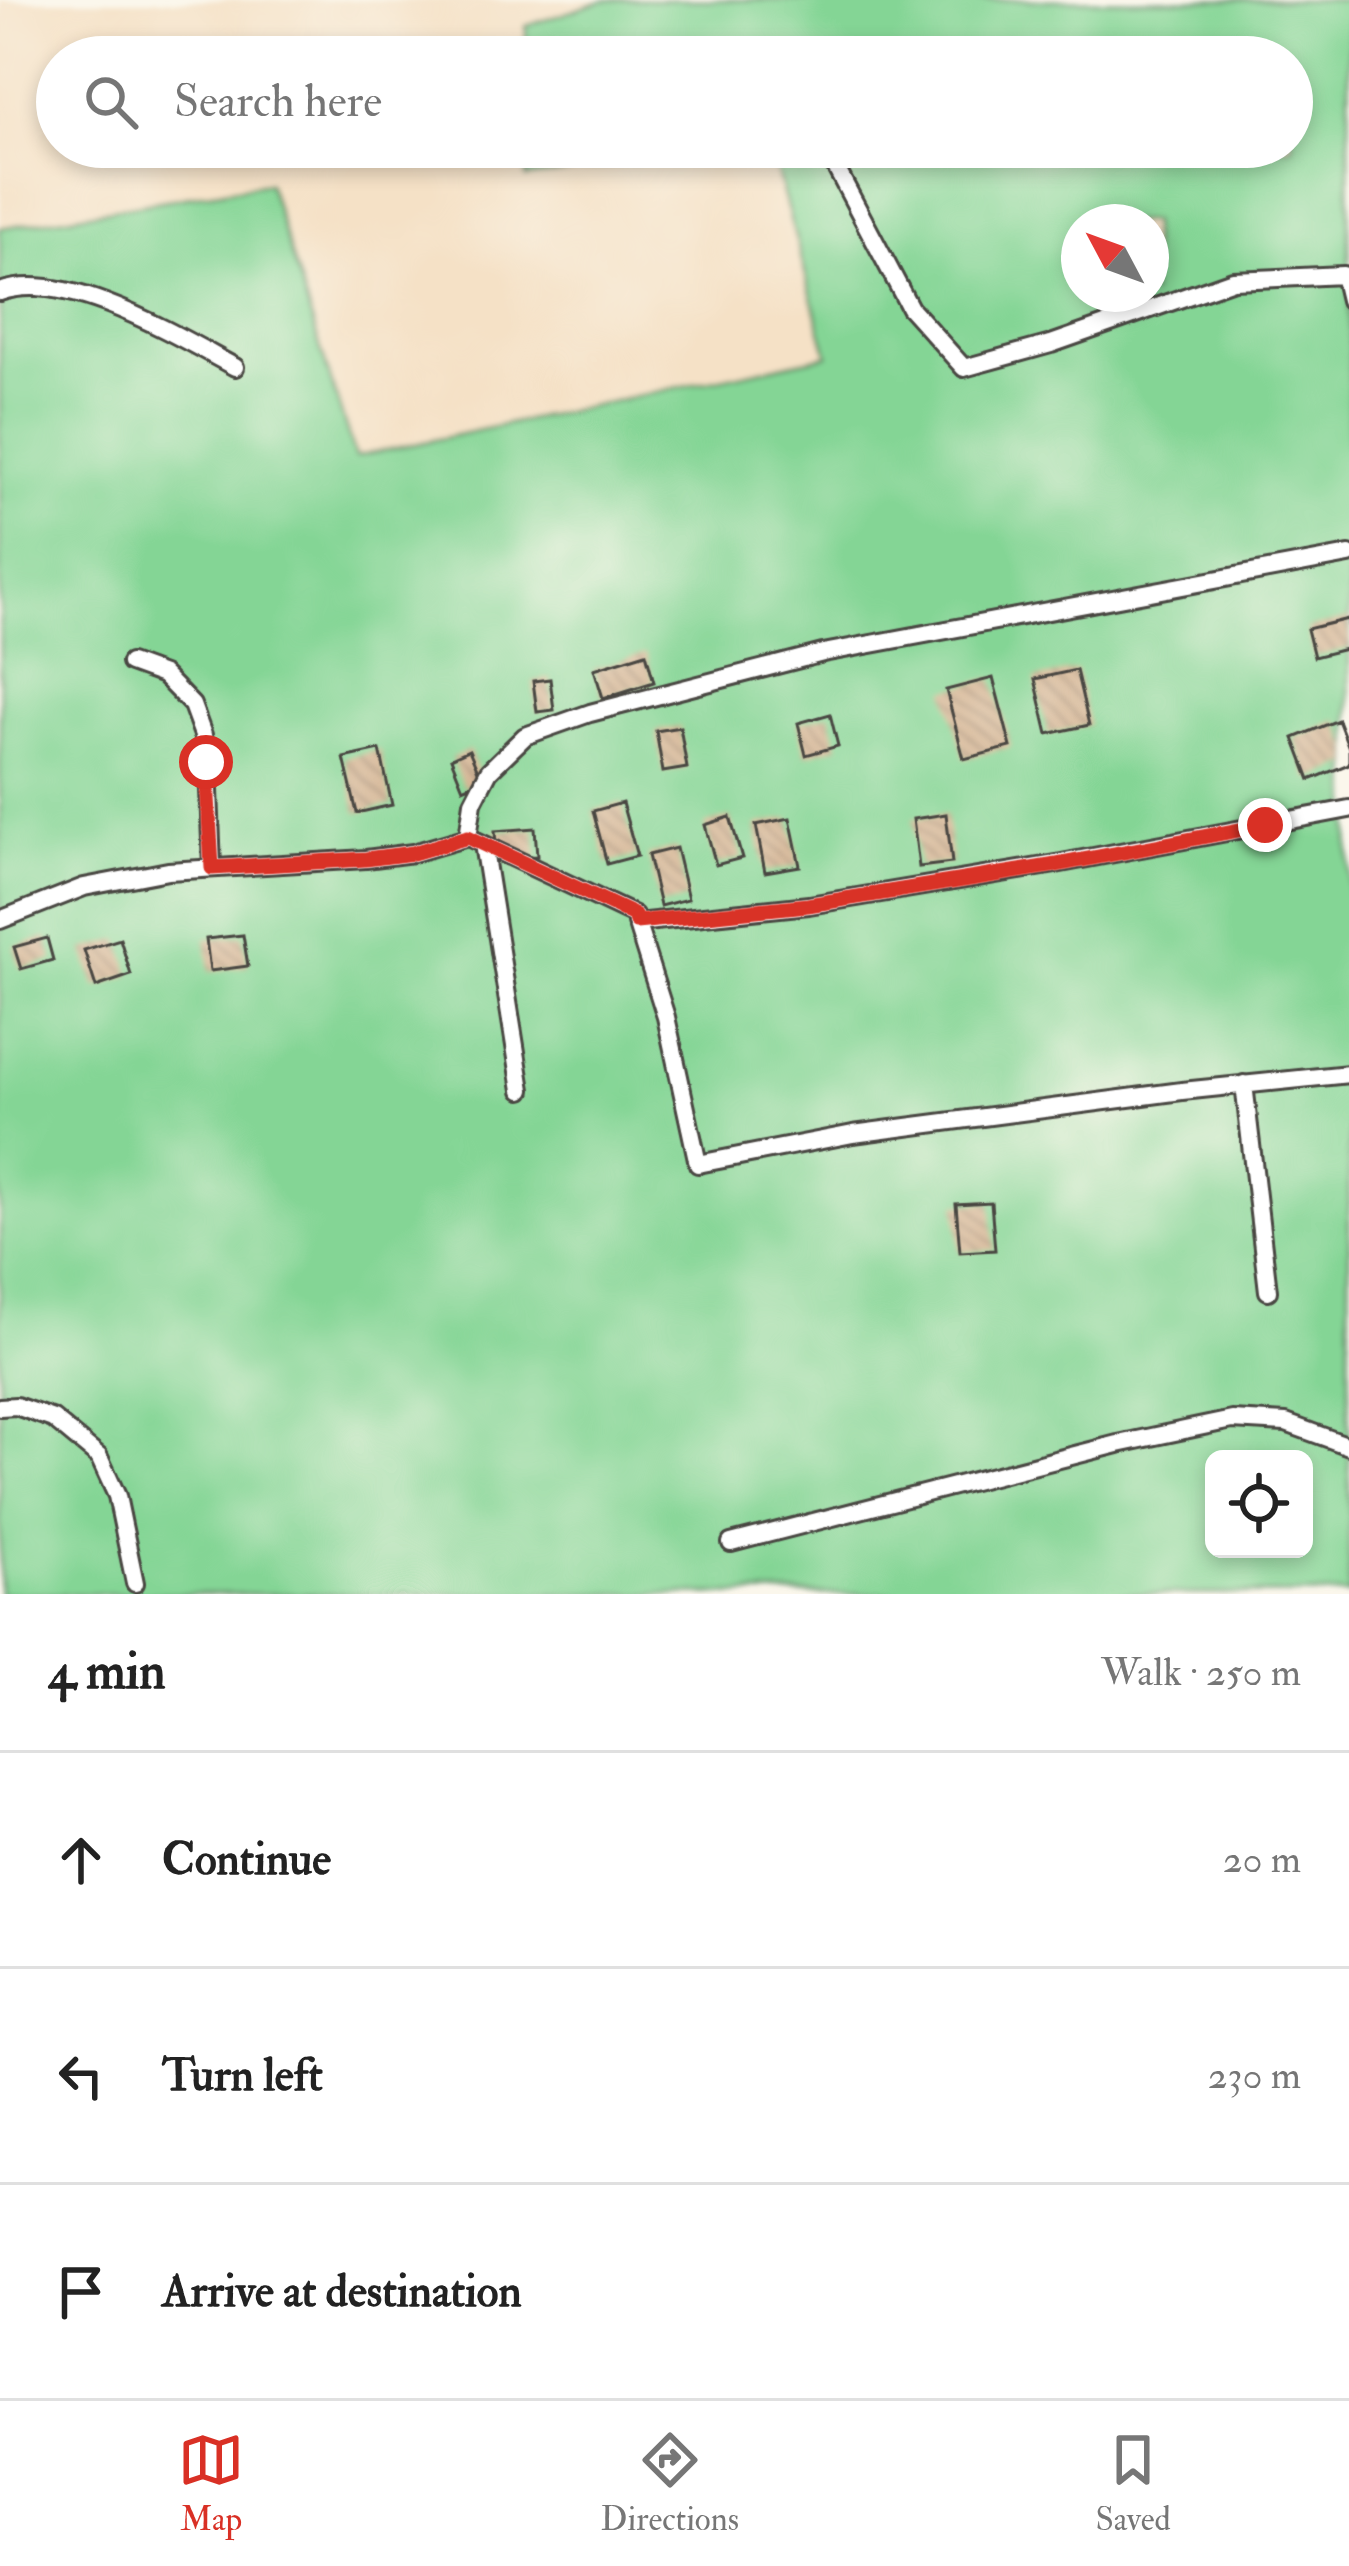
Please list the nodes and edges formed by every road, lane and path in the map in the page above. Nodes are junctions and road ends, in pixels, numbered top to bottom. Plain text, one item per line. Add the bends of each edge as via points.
1 (836, 168) edge
2 (0, 292) edge
3 (1349, 300) edge
4 (235, 367) dead end
5 (1349, 555) edge
6 (130, 664) dead end
7 (1349, 809) edge
8 (476, 840) junction
9 (212, 868) junction
10 (0, 920) edge
11 (636, 922) junction
12 (1349, 1074) edge
13 (1244, 1084) junction
14 (522, 1090) dead end
15 (1268, 1291) dead end
16 (0, 1407) edge
17 (1349, 1446) edge
18 (731, 1543) dead end
19 (135, 1583) dead end

1 - 3 lane via 910,308 964,368 1233,280 1343,275
2 - 4 lane via 82,293
5 - 8 lane via 823,653 590,713 525,736 489,771 473,802
6 - 9 lane via 163,675 192,705 203,735
7 - 11 lane via 808,905
8 - 9 lane via 366,859
8 - 11 lane
8 - 14 lane
9 - 10 lane via 84,887
11 - 13 lane via 698,1164 853,1134
12 - 13 lane
13 - 15 lane
16 - 19 lane via 53,1419 99,1457 117,1496
17 - 18 lane via 1286,1424 1232,1420

